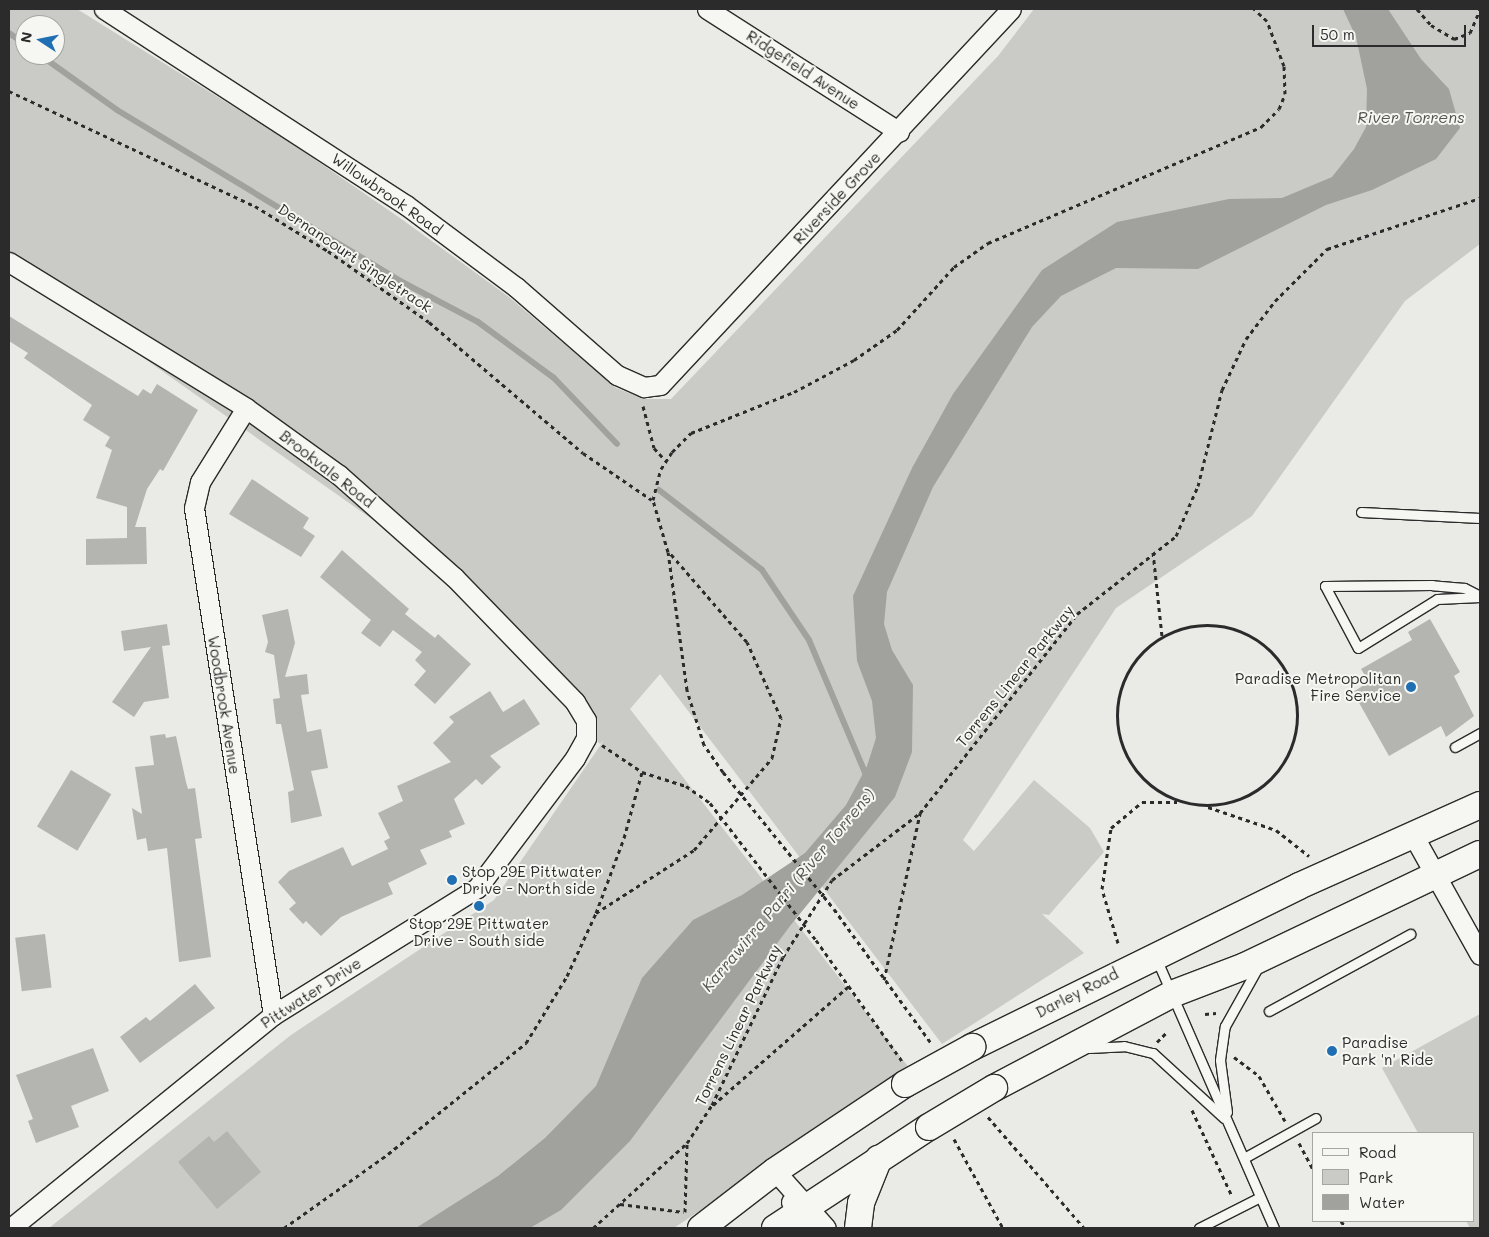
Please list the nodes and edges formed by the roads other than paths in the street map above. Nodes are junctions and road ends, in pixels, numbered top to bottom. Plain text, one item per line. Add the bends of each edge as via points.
1 (105, 9) edge
2 (707, 9) edge
3 (1011, 9) edge
4 (899, 132) junction
5 (9, 262) edge
6 (660, 385) joint
7 (246, 408) junction
8 (1361, 512) dead end
9 (1480, 518) edge
10 (1480, 597) edge
11 (1480, 733) edge
12 (586, 738) joint
13 (1455, 747) dead end
14 (1480, 805) edge
15 (1414, 835) junction
16 (1480, 854) edge
17 (1433, 875) junction
18 (1410, 934) dead end
19 (1268, 954) junction
20 (1155, 955) junction
21 (1480, 955) edge
22 (1172, 994) junction
23 (1269, 1011) dead end
24 (272, 1015) junction
25 (1065, 1049) junction
26 (1316, 1118) dead end
27 (1228, 1122) junction
28 (879, 1158) junction
29 (1244, 1158) junction
30 (775, 1171) junction
31 (1260, 1197) junction
32 (805, 1216) edge
33 (9, 1218) edge
34 (690, 1220) edge
35 (10, 1228) edge
36 (775, 1228) edge
37 (826, 1228) edge
38 (858, 1228) edge
39 (1199, 1228) edge
40 (1274, 1228) edge

1 - 6 street, Willowbrook Road via 406,205 516,287 617,375 638,385
2 - 4 street, Ridgefield Avenue
3 - 4 street, Riverside Grove
4 - 6 street, Riverside Grove
5 - 7 street, Brookvale Road
7 - 12 street, Brookvale Road via 339,475 454,577 575,702 586,720
7 - 24 street, Woodbrook Avenue via 200,482 194,508
8 - 9 lane
10 - 10 lane via 1437,599 1358,648 1325,586 1432,585 1464,588
11 - 13 lane
12 - 24 street, Pittwater Drive via 477,888
14 - 15 main road, Darley Road
15 - 17 street
15 - 20 main road, Darley Road
16 - 17 main road
17 - 19 main road
17 - 21 street
18 - 23 lane
19 - 22 main road
19 - 27 lane via 1238,997 1225,1026 1220,1060
20 - 22 lane
20 - 30 main road, Darley Road, bridge via 905,1084
22 - 25 main road
22 - 27 lane
24 - 35 street, Pittwater Drive
25 - 27 lane via 1124,1046 1153,1053
25 - 28 main road, bridge
26 - 29 lane
27 - 29 lane
28 - 32 main road
28 - 38 main road via 861,1203
29 - 31 lane
30 - 32 street
30 - 34 main road, Darley Road
31 - 39 lane
31 - 40 lane
32 - 36 main road
32 - 37 street
33 - 35 street

